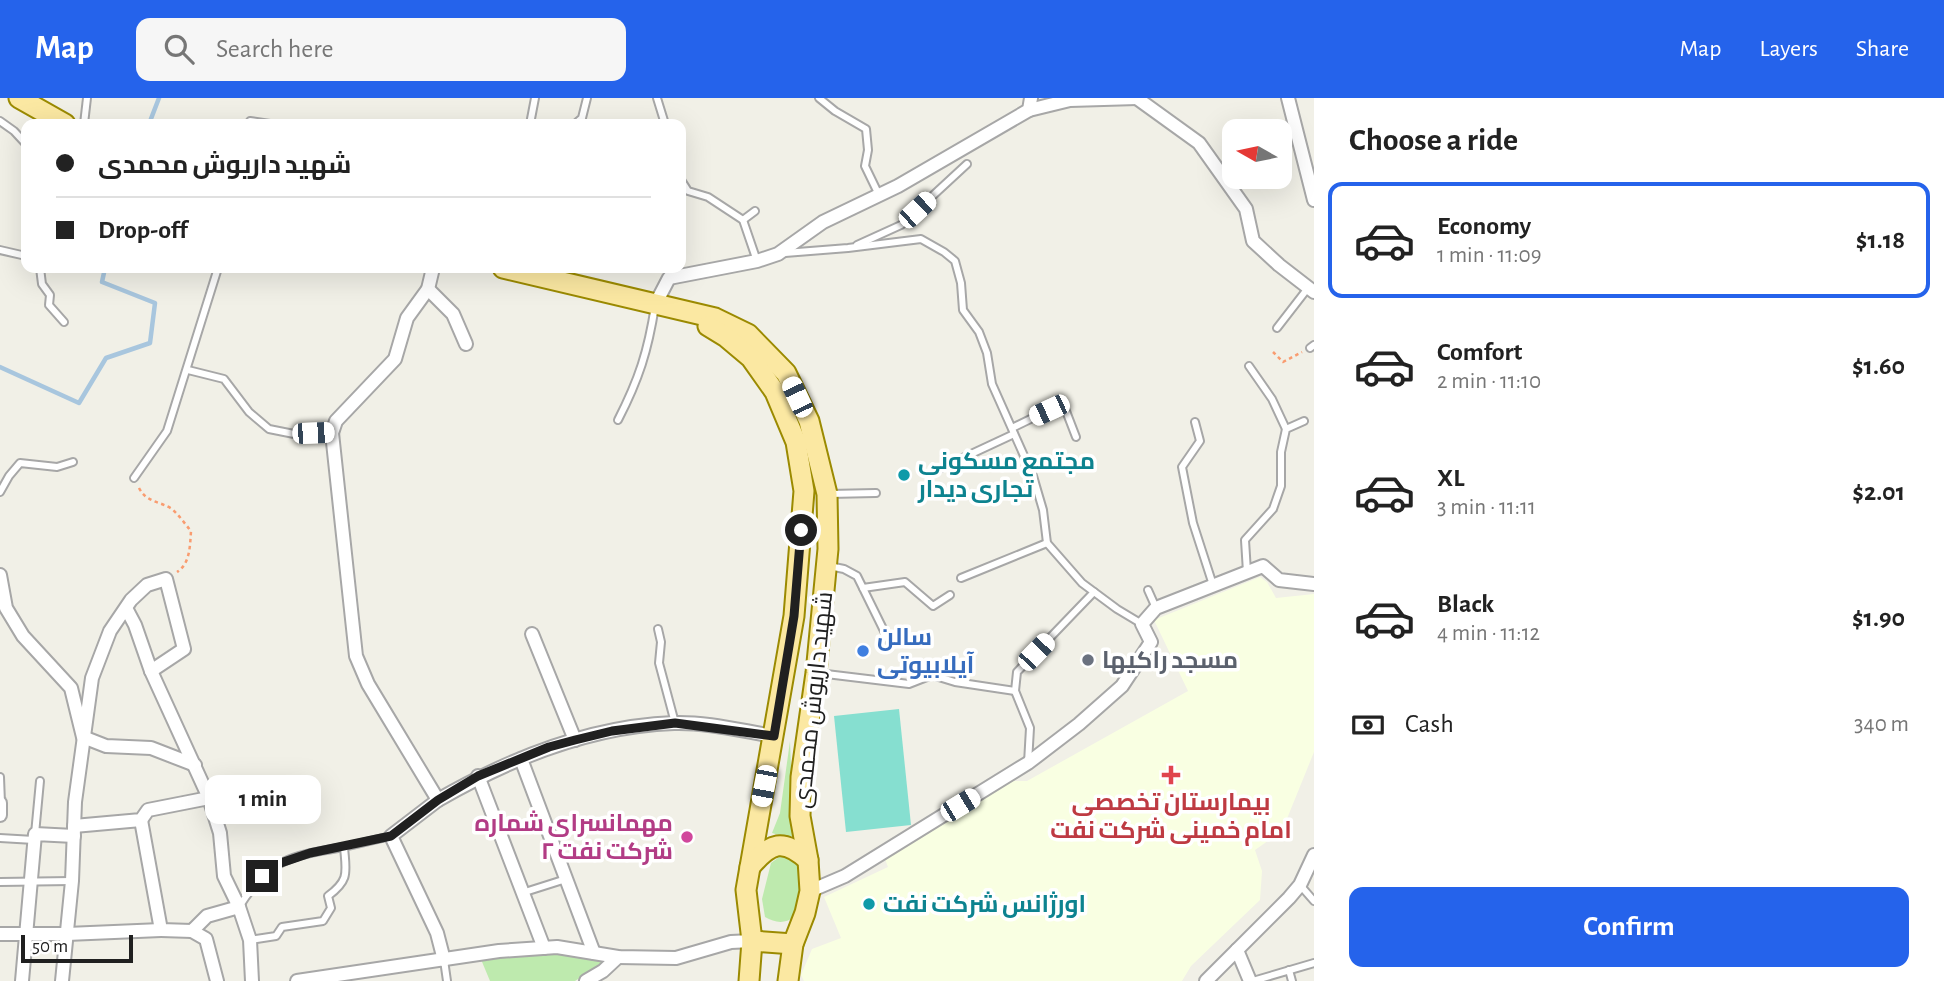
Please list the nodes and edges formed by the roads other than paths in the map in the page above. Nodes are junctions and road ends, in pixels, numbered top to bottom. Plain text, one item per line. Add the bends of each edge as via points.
1 (19, 98) edge
2 (87, 98) edge
3 (535, 98) edge
4 (587, 98) edge
5 (657, 98) edge
6 (819, 98) edge
7 (1288, 98) edge
8 (1138, 99) edge
9 (1030, 104) edge
10 (56, 119) edge
11 (85, 119) edge
12 (531, 119) edge
13 (581, 119) edge
14 (663, 119) edge
15 (0, 121) edge
16 (21, 139) edge
17 (967, 164) dead end
18 (686, 188) edge
19 (879, 195) junction
20 (1314, 200) edge
21 (755, 211) dead end
22 (743, 220) junction
23 (848, 248) junction
24 (0, 250) edge
25 (778, 254) junction
26 (21, 255) edge
27 (757, 261) junction
28 (686, 270) edge
29 (41, 273) edge
30 (217, 273) edge
31 (432, 273) edge
32 (525, 273) edge
33 (665, 273) edge
34 (428, 289) junction
35 (1311, 290) edge
36 (656, 303) junction
37 (684, 310) junction
38 (64, 322) dead end
39 (1277, 328) dead end
40 (466, 344) dead end
41 (1250, 366) dead end
42 (188, 370) junction
43 (618, 420) dead end
44 (1304, 421) dead end
45 (1195, 422) dead end
46 (1286, 429) junction
47 (1013, 431) junction
48 (332, 433) junction
49 (1076, 437) dead end
50 (73, 462) dead end
51 (939, 469) dead end
52 (135, 478) road end
53 (0, 492) edge
54 (876, 493) dead end
55 (827, 494) junction
56 (1047, 543) junction
57 (827, 566) junction
58 (1247, 572) junction
59 (0, 575) edge
60 (961, 578) dead end
61 (1314, 584) edge
62 (1213, 586) junction
63 (863, 588) junction
64 (1148, 590) dead end
65 (1094, 592) junction
66 (950, 595) dead end
67 (126, 608) junction
68 (1156, 608) junction
69 (1142, 624) junction
70 (658, 629) dead end
71 (532, 634) dead end
72 (890, 643) dead end
73 (151, 671) junction
74 (816, 673) junction
75 (1015, 691) junction
76 (675, 723) junction
77 (774, 736) junction
78 (83, 737) junction
79 (575, 740) junction
80 (521, 759) junction
81 (1028, 763) junction
82 (195, 765) junction
83 (478, 776) junction
84 (0, 777) edge
85 (40, 782) dead end
86 (209, 798) junction
87 (438, 800) junction
88 (0, 807) edge
89 (141, 820) junction
90 (74, 831) junction
91 (391, 836) junction
92 (34, 837) junction
93 (0, 838) edge
94 (344, 847) junction
95 (1314, 855) edge
96 (808, 860) junction
97 (750, 867) junction
98 (566, 878) junction
99 (32, 881) junction
100 (72, 881) junction
101 (0, 882) edge
102 (1300, 885) junction
103 (810, 891) junction
104 (525, 892) junction
105 (1314, 901) edge
106 (239, 907) junction
107 (161, 930) junction
108 (192, 930) junction
109 (0, 934) edge
110 (25, 934) junction
111 (66, 934) junction
112 (250, 940) junction
113 (752, 941) junction
114 (793, 944) junction
115 (544, 947) junction
116 (1237, 950) junction
117 (594, 953) junction
118 (618, 957) junction
119 (444, 960) junction
120 (1314, 963) edge
121 (1289, 970) junction
122 (22, 981) edge
123 (62, 981) edge
124 (217, 981) edge
125 (253, 981) edge
126 (297, 981) edge
127 (447, 981) edge
128 (586, 981) edge
129 (749, 981) edge
130 (789, 981) edge
131 (1206, 981) edge
132 (1252, 981) edge
133 (1292, 981) edge

1 - 10 main road
2 - 11 lane
3 - 12 lane
4 - 13 lane
5 - 14 lane
6 - 19 lane via 866,129 865,166
7 - 20 street
8 - 9 street
8 - 35 street via 1199,143 1246,209 1253,241
9 - 19 street
15 - 16 lane
17 - 23 lane via 901,225
18 - 22 lane
19 - 25 street via 823,222
21 - 22 lane
22 - 27 lane
23 - 25 lane
23 - 47 lane via 921,239 955,261 963,310 979,332 992,384
24 - 26 lane
25 - 27 street
27 - 28 street
29 - 38 lane via 49,305
30 - 42 lane
31 - 34 street
32 - 36 main road, شهید داریوش محمدی
33 - 36 street
34 - 40 street via 453,314
34 - 48 street via 407,318 395,359 337,421
35 - 39 lane
36 - 37 main road, شهید داریوش محمدی
36 - 43 lane via 649,347
37 - 55 main road, شهید داریوش محمدی via 748,334 786,373 809,421
37 - 77 main road, شهید داریوش محمدی via 751,358 775,392 796,442 804,491 794,616
41 - 46 lane
42 - 48 lane via 224,379 269,429
42 - 52 lane via 167,431
44 - 46 lane
45 - 62 lane via 1200,441 1182,467
46 - 58 lane via 1281,486 1273,509 1245,540
47 - 49 lane via 1049,410 1066,411
47 - 51 lane
47 - 56 lane via 1043,510
48 - 87 street via 356,656
50 - 53 lane via 57,467 20,463
54 - 55 lane
55 - 57 main road, شهید داریوش محمدی
56 - 60 lane
56 - 65 lane
57 - 63 lane via 857,576
57 - 74 main road, شهید داریوش محمدی
58 - 61 street via 1262,566 1279,580
58 - 62 street
59 - 78 street via 6,608 23,636 71,688
62 - 68 street
63 - 66 lane via 905,582 933,606
63 - 72 lane
64 - 68 lane
65 - 69 lane
65 - 75 lane via 1017,672
67 - 73 street
67 - 73 street via 147,585 166,579 184,649
67 - 78 street via 110,631 92,677
68 - 69 street
69 - 81 street via 1151,642 1122,686
70 - 76 lane via 659,663
71 - 79 street
73 - 82 street
74 - 75 lane via 909,684 932,675
74 - 96 main road, شهید داریوش محمدی via 801,790 800,816
75 - 81 lane via 1030,728
76 - 77 street
76 - 79 street
77 - 97 main road, شهید داریوش محمدی
78 - 82 street via 106,746 150,748
78 - 90 street
79 - 80 street
80 - 83 street
80 - 98 street
81 - 103 street via 845,876
82 - 86 street
83 - 87 street
83 - 104 street
84 - 88 lane
85 - 92 lane
86 - 89 street via 148,810
86 - 106 street via 224,876
87 - 91 street
89 - 90 street
89 - 107 street
90 - 92 street
90 - 100 street
91 - 94 lane
91 - 119 street via 437,933
92 - 93 lane
92 - 99 street
94 - 106 lane via 272,866
94 - 112 lane via 346,875 342,886 328,896 331,908 323,921 282,927 276,936
95 - 102 street
96 - 97 main road via 783,845 761,854
96 - 103 main road, شهید داریوش محمدی
97 - 113 main road, شهید داریوش محمدی via 746,890
98 - 104 lane
98 - 117 street
99 - 100 lane
99 - 101 lane
99 - 110 street
100 - 111 street
102 - 105 lane
102 - 116 street
103 - 114 main road, شهید داریوش محمدی
104 - 115 street
106 - 108 street via 206,916
106 - 112 street
107 - 108 street
107 - 111 street
108 - 124 street via 206,939
109 - 110 street
110 - 111 street
110 - 122 street
111 - 123 street
112 - 125 street
113 - 114 main road
113 - 118 street via 676,958
113 - 129 main road, شهید داریوش محمدی
114 - 130 main road, شهید داریوش محمدی
115 - 117 street
115 - 119 street
116 - 131 street
116 - 132 street
117 - 118 street
118 - 128 street
119 - 126 street
119 - 127 lane
120 - 121 lane
121 - 132 lane
121 - 133 lane

